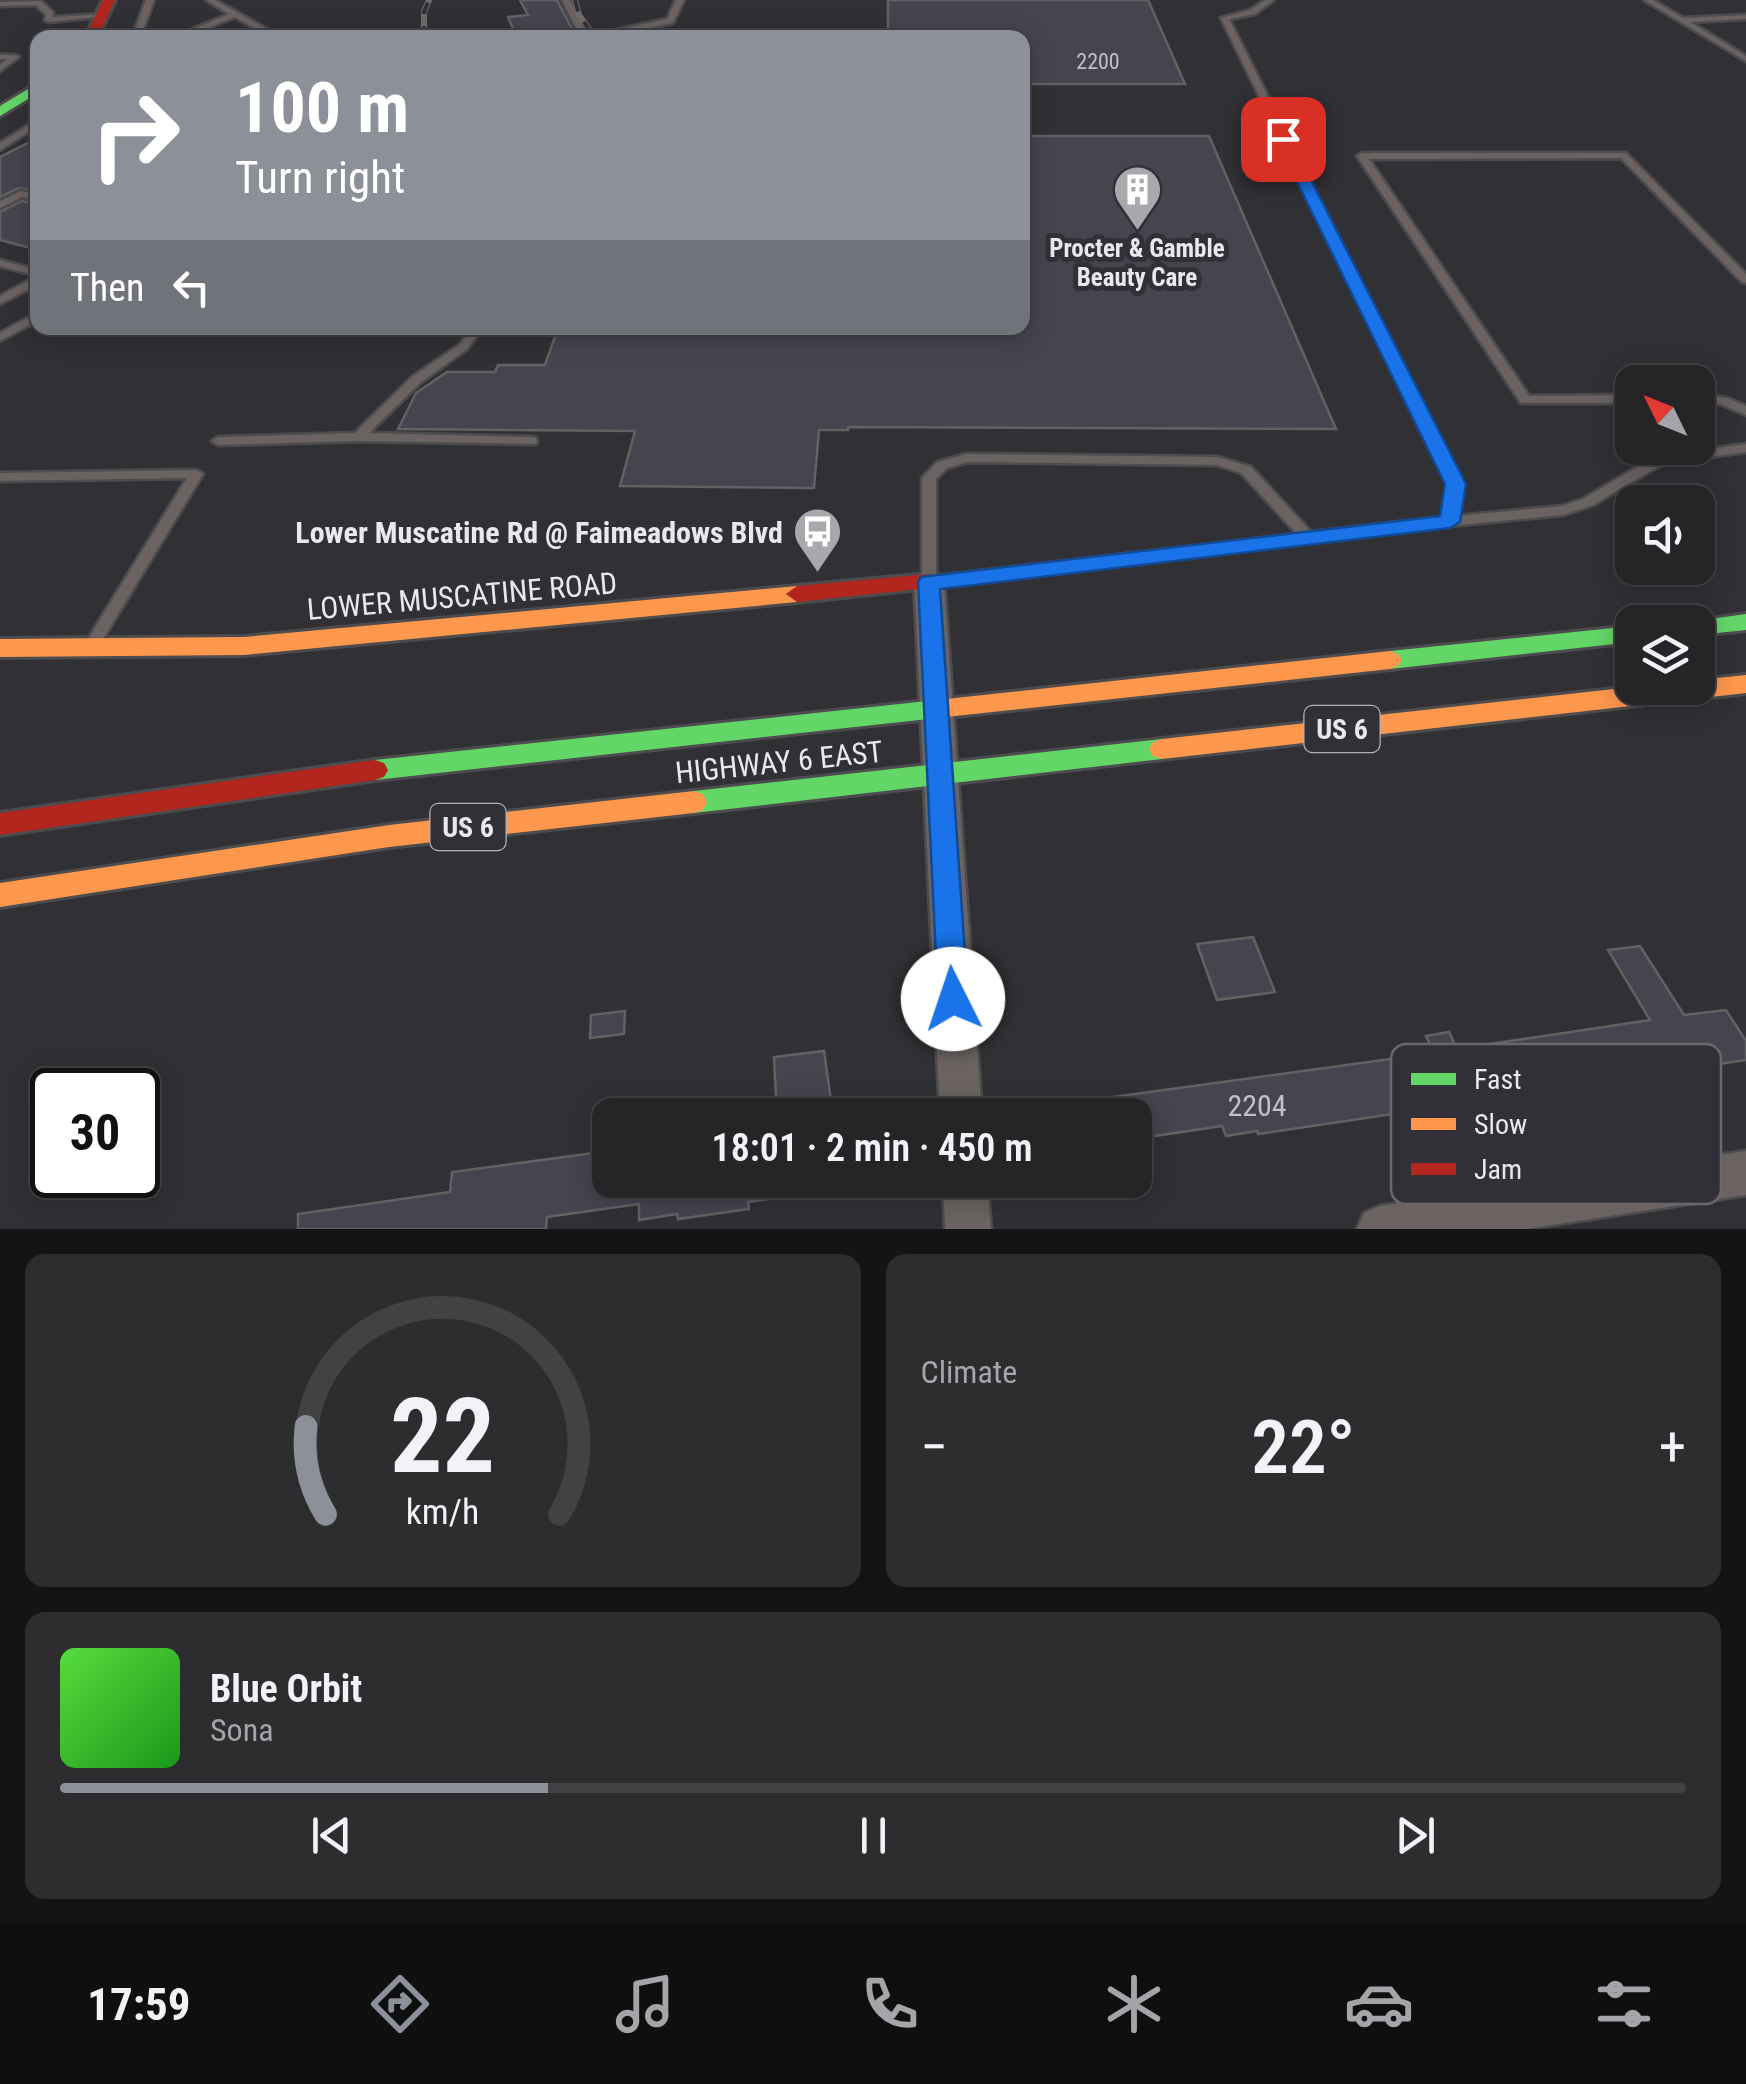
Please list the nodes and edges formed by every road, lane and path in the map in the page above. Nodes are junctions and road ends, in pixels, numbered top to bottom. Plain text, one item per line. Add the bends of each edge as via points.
1 (150, 0) edge
2 (210, 0) edge
3 (566, 0) edge
4 (680, 0) edge
5 (1270, 0) edge
6 (1648, 0) edge
7 (0, 4) edge
8 (106, 8) edge
9 (233, 14) junction
10 (1746, 17) edge
11 (1682, 20) junction
12 (139, 30) edge
13 (194, 30) edge
14 (264, 30) edge
15 (583, 30) edge
16 (626, 30) edge
17 (0, 57) edge
18 (1746, 59) edge
19 (0, 68) edge
20 (30, 97) edge
21 (0, 112) edge
22 (30, 127) edge
23 (0, 147) edge
24 (30, 196) edge
25 (0, 205) edge
26 (3, 266) edge
27 (30, 274) edge
28 (1746, 280) edge
29 (30, 281) edge
30 (0, 301) edge
31 (30, 319) edge
32 (472, 335) edge
33 (0, 338) edge
34 (1615, 399) edge
35 (1715, 399) edge
36 (1746, 410) edge
37 (358, 437) junction
38 (218, 440) dead end
39 (531, 440) dead end
40 (1746, 448) edge
41 (0, 477) edge
42 (1450, 522) junction
43 (1308, 538) junction
44 (929, 582) junction
45 (1746, 622) edge
46 (1715, 625) edge
47 (1615, 636) edge
48 (0, 648) edge
49 (90, 648) junction
50 (1746, 684) edge
51 (934, 708) junction
52 (938, 774) junction
53 (0, 824) edge
54 (0, 895) edge
55 (959, 1098) edge
56 (1746, 1174) edge
57 (1721, 1178) edge
58 (966, 1198) edge
59 (1546, 1204) edge
60 (968, 1229) edge
61 (1380, 1229) edge

1 - 12 lane
2 - 9 lane
3 - 15 lane
4 - 16 lane via 670,21
5 - 42 lane via 1224,18 1456,484
6 - 11 lane
7 - 8 lane via 38,4 49,20
9 - 13 lane
9 - 14 lane
10 - 11 lane
11 - 18 lane
17 - 19 lane via 14,57
20 - 21 main road
22 - 23 lane
24 - 25 lane
26 - 27 lane
28 - 34 lane via 1623,155 1362,156 1526,400
29 - 30 lane
31 - 33 lane
32 - 37 lane
35 - 36 lane
37 - 38 lane
37 - 39 lane
40 - 42 lane via 1661,459 1563,510
41 - 49 lane via 196,474
42 - 43 lane
43 - 44 lane
43 - 44 lane via 1246,470 1218,461 968,458 942,465 929,478
44 - 49 main road, LOWER MUSCATINE ROAD via 329,640 186,650
44 - 51 street
45 - 46 main road
47 - 51 main road, HIGHWAY 6 EAST / US 6
48 - 49 main road, LOWER MUSCATINE ROAD
50 - 52 main road, HIGHWAY 6 EAST / US 6
51 - 52 street
51 - 53 main road, HIGHWAY 6 EAST / US 6 via 394,767
52 - 54 main road, HIGHWAY 6 EAST / US 6 via 389,836
52 - 55 street
56 - 57 street
58 - 60 street
59 - 61 street

